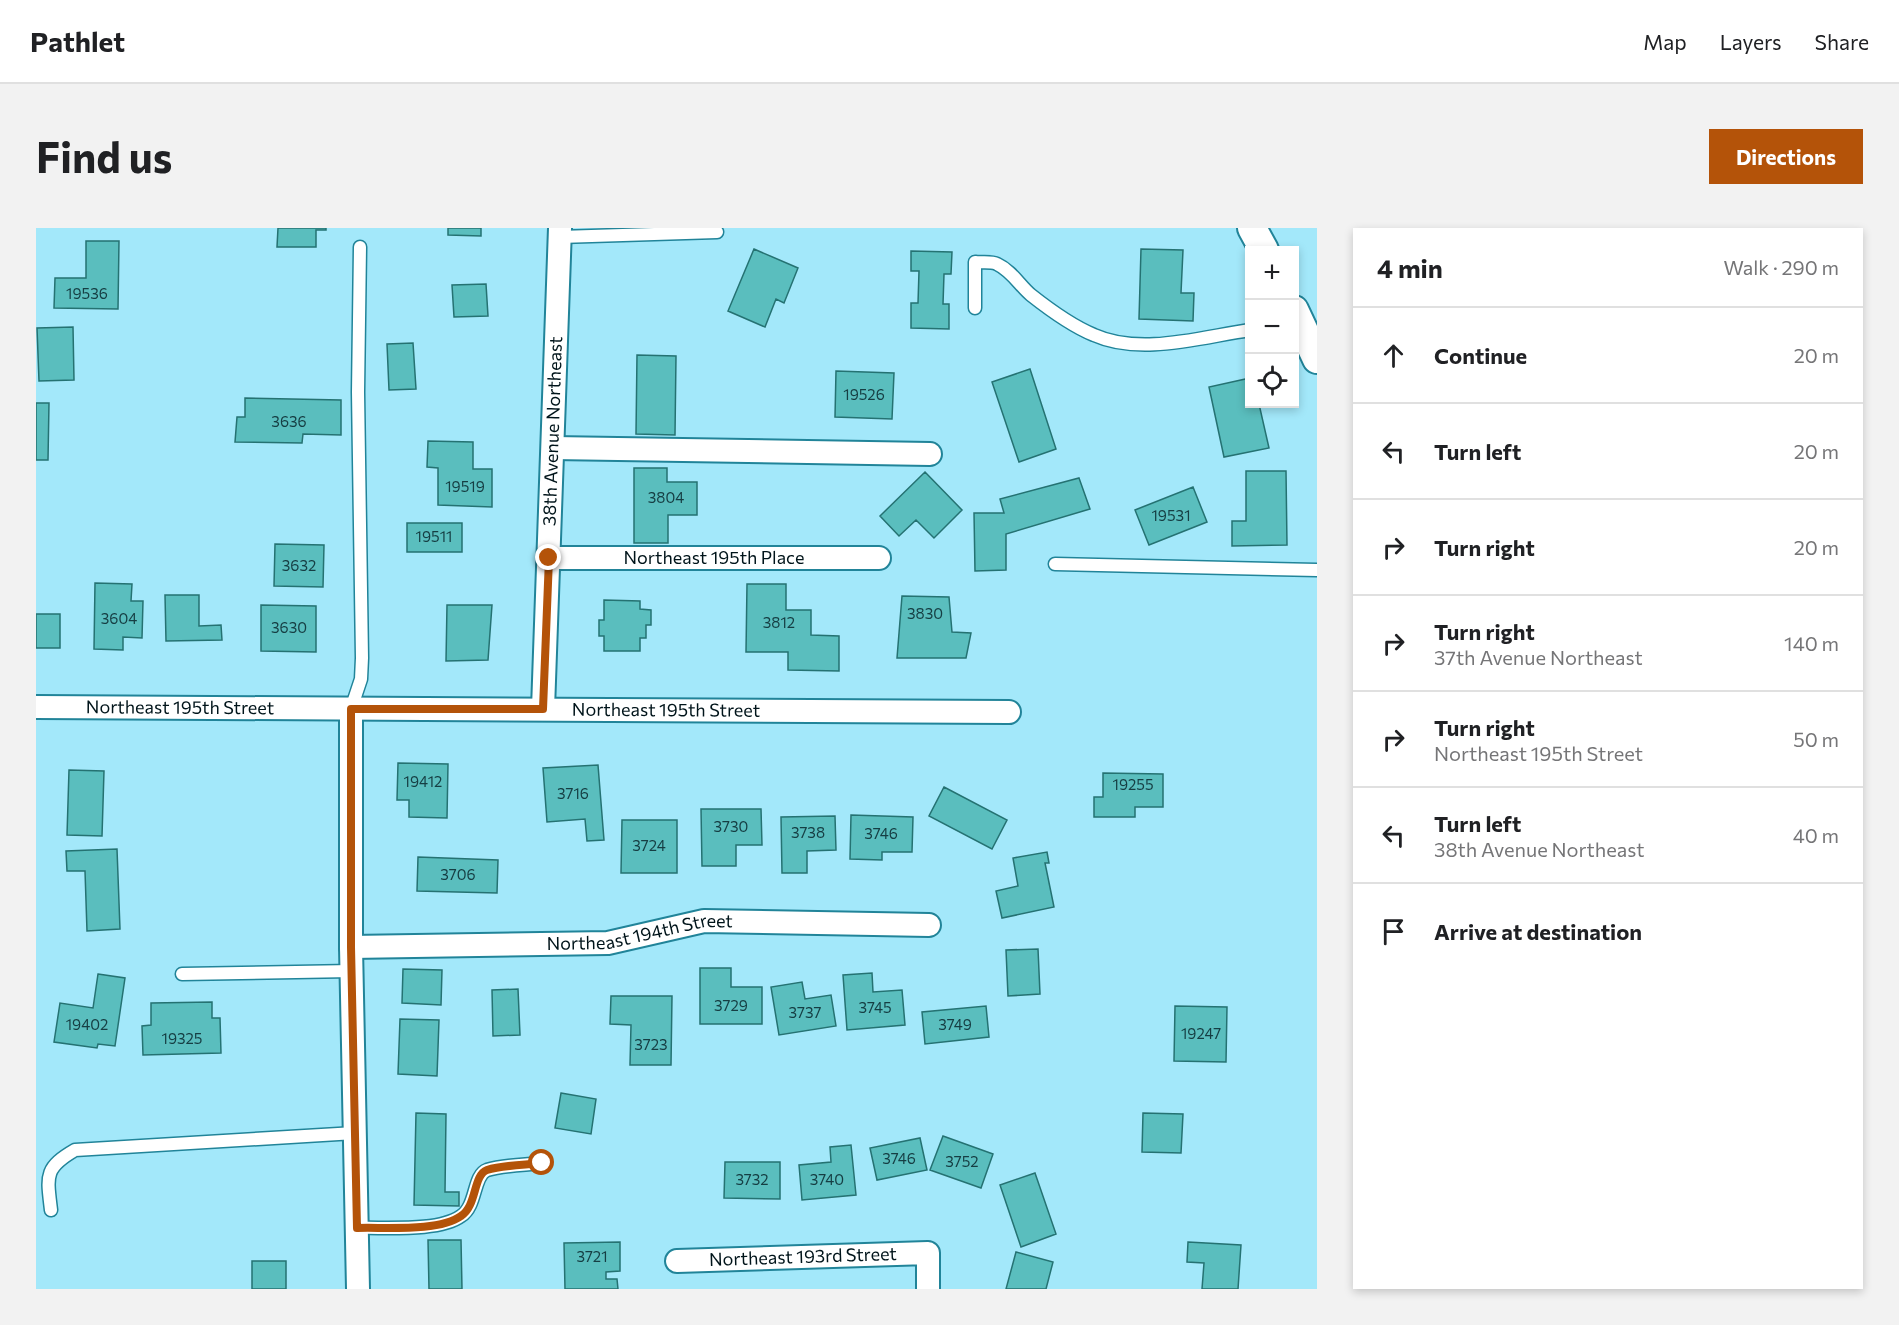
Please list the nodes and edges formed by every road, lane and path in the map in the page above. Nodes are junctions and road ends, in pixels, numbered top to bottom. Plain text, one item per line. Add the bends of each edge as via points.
1 (1252, 228) edge
2 (717, 232) dead end
3 (560, 233) edge
4 (1262, 246) edge
5 (360, 247) dead end
6 (975, 308) dead end
7 (1302, 320) edge
8 (1245, 331) edge
9 (1317, 359) edge
10 (553, 448) junction
11 (930, 454) dead end
12 (549, 558) junction
13 (879, 558) dead end
14 (1055, 564) dead end
15 (1317, 570) edge
16 (36, 707) edge
17 (351, 709) junction
18 (543, 709) junction
19 (1009, 712) dead end
20 (929, 925) dead end
21 (351, 947) junction
22 (352, 971) junction
23 (182, 974) dead end
24 (355, 1133) junction
25 (542, 1163) dead end
26 (51, 1210) dead end
27 (357, 1228) junction
28 (677, 1261) dead end
29 (358, 1289) edge
30 (928, 1289) edge

1 - 4 street
2 - 3 lane
3 - 10 street, 38th Avenue Northeast
5 - 17 lane via 357,392 362,658 361,679
6 - 8 lane via 975,262 996,263 1061,317 1095,336 1158,344
7 - 9 street
10 - 11 street
10 - 12 street, 38th Avenue Northeast
12 - 13 street, Northeast 195th Place
12 - 18 street, 38th Avenue Northeast
14 - 15 lane
16 - 17 street, Northeast 195th Street
17 - 18 street, Northeast 195th Street
17 - 21 street
18 - 19 street, Northeast 195th Street
20 - 21 street, Northeast 194th Street via 704,921 608,943
21 - 22 street
22 - 23 lane
22 - 24 street
24 - 26 lane via 75,1150 55,1162 47,1177
24 - 27 street
25 - 27 lane via 486,1171 478,1178 476,1195 463,1215 445,1224
27 - 29 street
28 - 30 street, Northeast 193rd Street via 928,1253

